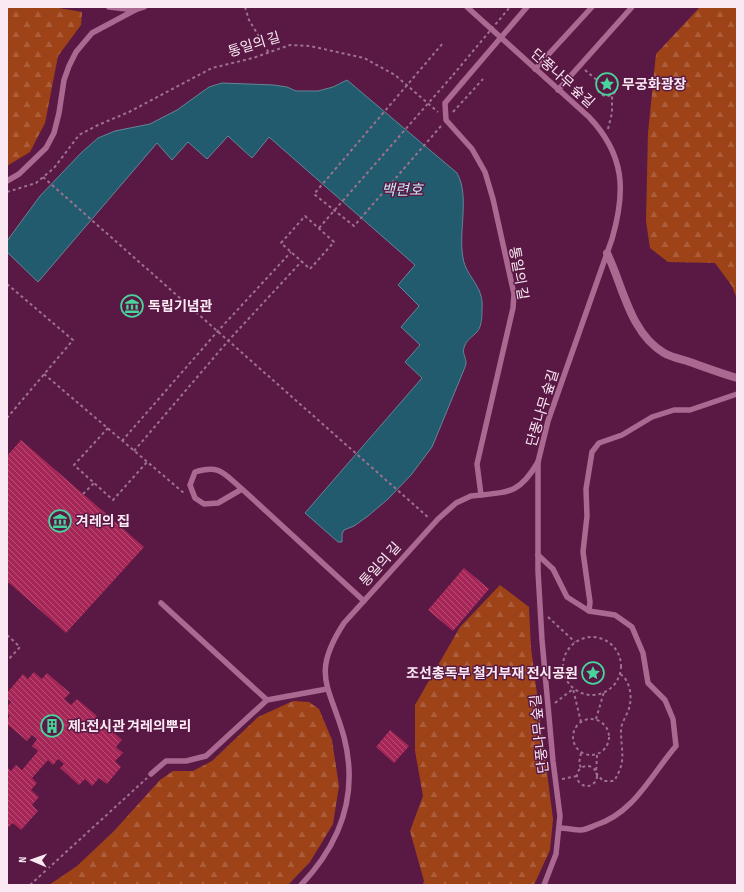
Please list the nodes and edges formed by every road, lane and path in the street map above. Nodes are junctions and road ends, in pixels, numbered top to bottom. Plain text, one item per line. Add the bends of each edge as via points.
1 (109, 7) edge
2 (144, 7) edge
3 (246, 7) edge
4 (467, 7) edge
5 (510, 7) edge
6 (527, 7) edge
7 (592, 7) edge
8 (632, 7) edge
9 (135, 10) junction
10 (443, 43) dead end
11 (269, 53) junction
12 (580, 66) junction
13 (535, 68) junction
14 (484, 79) dead end
15 (598, 81) junction
16 (407, 85) junction
17 (558, 90) junction
18 (472, 91) dead end
19 (612, 94) junction
20 (429, 103) junction
21 (446, 120) junction
22 (606, 136) junction
23 (426, 143) dead end
24 (43, 177) junction
25 (7, 181) edge
26 (7, 192) edge
27 (335, 210) junction
28 (319, 228) junction
29 (291, 252) junction
30 (607, 253) junction
31 (302, 261) junction
32 (7, 284) edge
33 (217, 332) junction
34 (228, 341) junction
35 (44, 374) junction
36 (737, 378) edge
37 (737, 394) edge
38 (7, 418) edge
39 (108, 428) junction
40 (122, 441) junction
41 (134, 450) junction
42 (147, 462) junction
43 (538, 462) junction
44 (94, 483) junction
45 (242, 489) junction
46 (83, 494) dead end
47 (480, 496) junction
48 (190, 498) dead end
49 (434, 522) junction
50 (538, 555) junction
51 (364, 601) junction
52 (162, 603) dead end
53 (540, 609) junction
54 (589, 611) junction
55 (7, 635) edge
56 (575, 642) junction
57 (7, 661) edge
58 (620, 674) junction
59 (327, 689) junction
60 (573, 689) junction
61 (604, 692) junction
62 (267, 700) junction
63 (548, 709) junction
64 (596, 719) junction
65 (581, 722) junction
66 (581, 753) junction
67 (597, 755) junction
68 (581, 768) junction
69 (596, 773) junction
70 (151, 774) joint
71 (577, 776) junction
72 (555, 780) junction
73 (559, 828) junction
74 (30, 885) edge
75 (301, 885) edge
76 (544, 885) edge

1 - 9 lane
2 - 9 lane
3 - 11 path via 249,20
4 - 13 lane, 단풍나무 숲길
5 - 20 path, bridge
6 - 21 lane, bridge via 445,103
7 - 13 lane
8 - 12 lane
9 - 25 lane via 92,33 76,52 64,80 54,133 46,148 36,160
10 - 16 path
11 - 16 path, 통일의 길 via 290,45 310,46 364,58 395,75
11 - 24 path, 통일의 길 via 212,68 79,135 54,168
12 - 15 path
12 - 17 lane
13 - 17 lane, 단풍나무 숲길
14 - 18 path
15 - 19 path via 600,93 606,96
15 - 19 path via 606,76 615,80 617,86
16 - 20 path, 통일의 길
16 - 27 path via 314,194
17 - 22 lane, 단풍나무 숲길
19 - 22 path via 612,114
20 - 21 path, 통일의 길
20 - 27 path
21 - 47 lane, 통일의 길 via 472,149 485,172 494,199 514,294 513,308 477,464
22 - 30 lane, 단풍나무 숲길 via 618,167 621,186 616,226
23 - 27 path via 354,226
24 - 26 path, 통일의 길 via 36,183
24 - 33 path
27 - 28 path
28 - 29 path via 305,216 281,243
28 - 31 path via 334,242 310,269
29 - 31 path
29 - 33 path
30 - 36 street via 638,327 650,343 665,353
30 - 43 lane, 단풍나무 숲길 via 548,421
31 - 34 path
32 - 35 path via 73,340
33 - 34 path
33 - 40 path
34 - 41 path
34 - 49 path
35 - 38 path
35 - 39 path
37 - 54 lane via 690,410 674,410 652,417 622,435 599,443 592,452 586,489 583,552
39 - 40 path
39 - 44 path via 74,465
40 - 41 path
41 - 42 path
42 - 44 path via 112,500
42 - 48 path
43 - 47 lane via 532,473 516,489
43 - 50 lane, 단풍나무 숲길
44 - 46 path
45 - 45 lane via 221,472 209,467 195,472 190,485 194,498 204,504 218,503
45 - 51 lane
47 - 49 lane, 통일의 길 via 471,496 456,503
49 - 51 lane, 통일의 길
50 - 53 lane, 단풍나무 숲길
50 - 54 lane via 553,569 567,597
51 - 59 lane, 통일의 길 via 344,623 334,639 326,665
52 - 62 lane
53 - 56 path
53 - 63 lane, 단풍나무 숲길
54 - 73 lane via 615,615 632,627 643,653 648,683 666,700 673,719 676,746 648,785 623,811 604,823 582,830
55 - 57 path via 20,647
56 - 58 path via 588,637 606,641 619,655
56 - 60 path via 565,654 563,663 563,673
58 - 61 path via 616,683
58 - 69 path via 624,676 629,687 630,704 621,729 624,757 614,781 603,781
59 - 62 lane
59 - 75 lane, 통일의 길 via 342,730 348,756 348,798 331,848
60 - 61 path via 591,696
60 - 63 path
60 - 65 path
61 - 64 path
62 - 70 lane via 206,756 186,761 166,761
63 - 72 lane, 단풍나무 숲길
64 - 65 path
64 - 67 path via 604,725 609,736 606,748
65 - 66 path via 576,726 572,738
66 - 67 path
66 - 68 path
67 - 69 path
68 - 69 path via 590,766
68 - 71 path
69 - 71 path via 596,780 588,785 582,784
70 - 74 path
71 - 72 path
72 - 73 lane, 단풍나무 숲길
73 - 76 lane, 단풍나무 숲길 via 556,854

